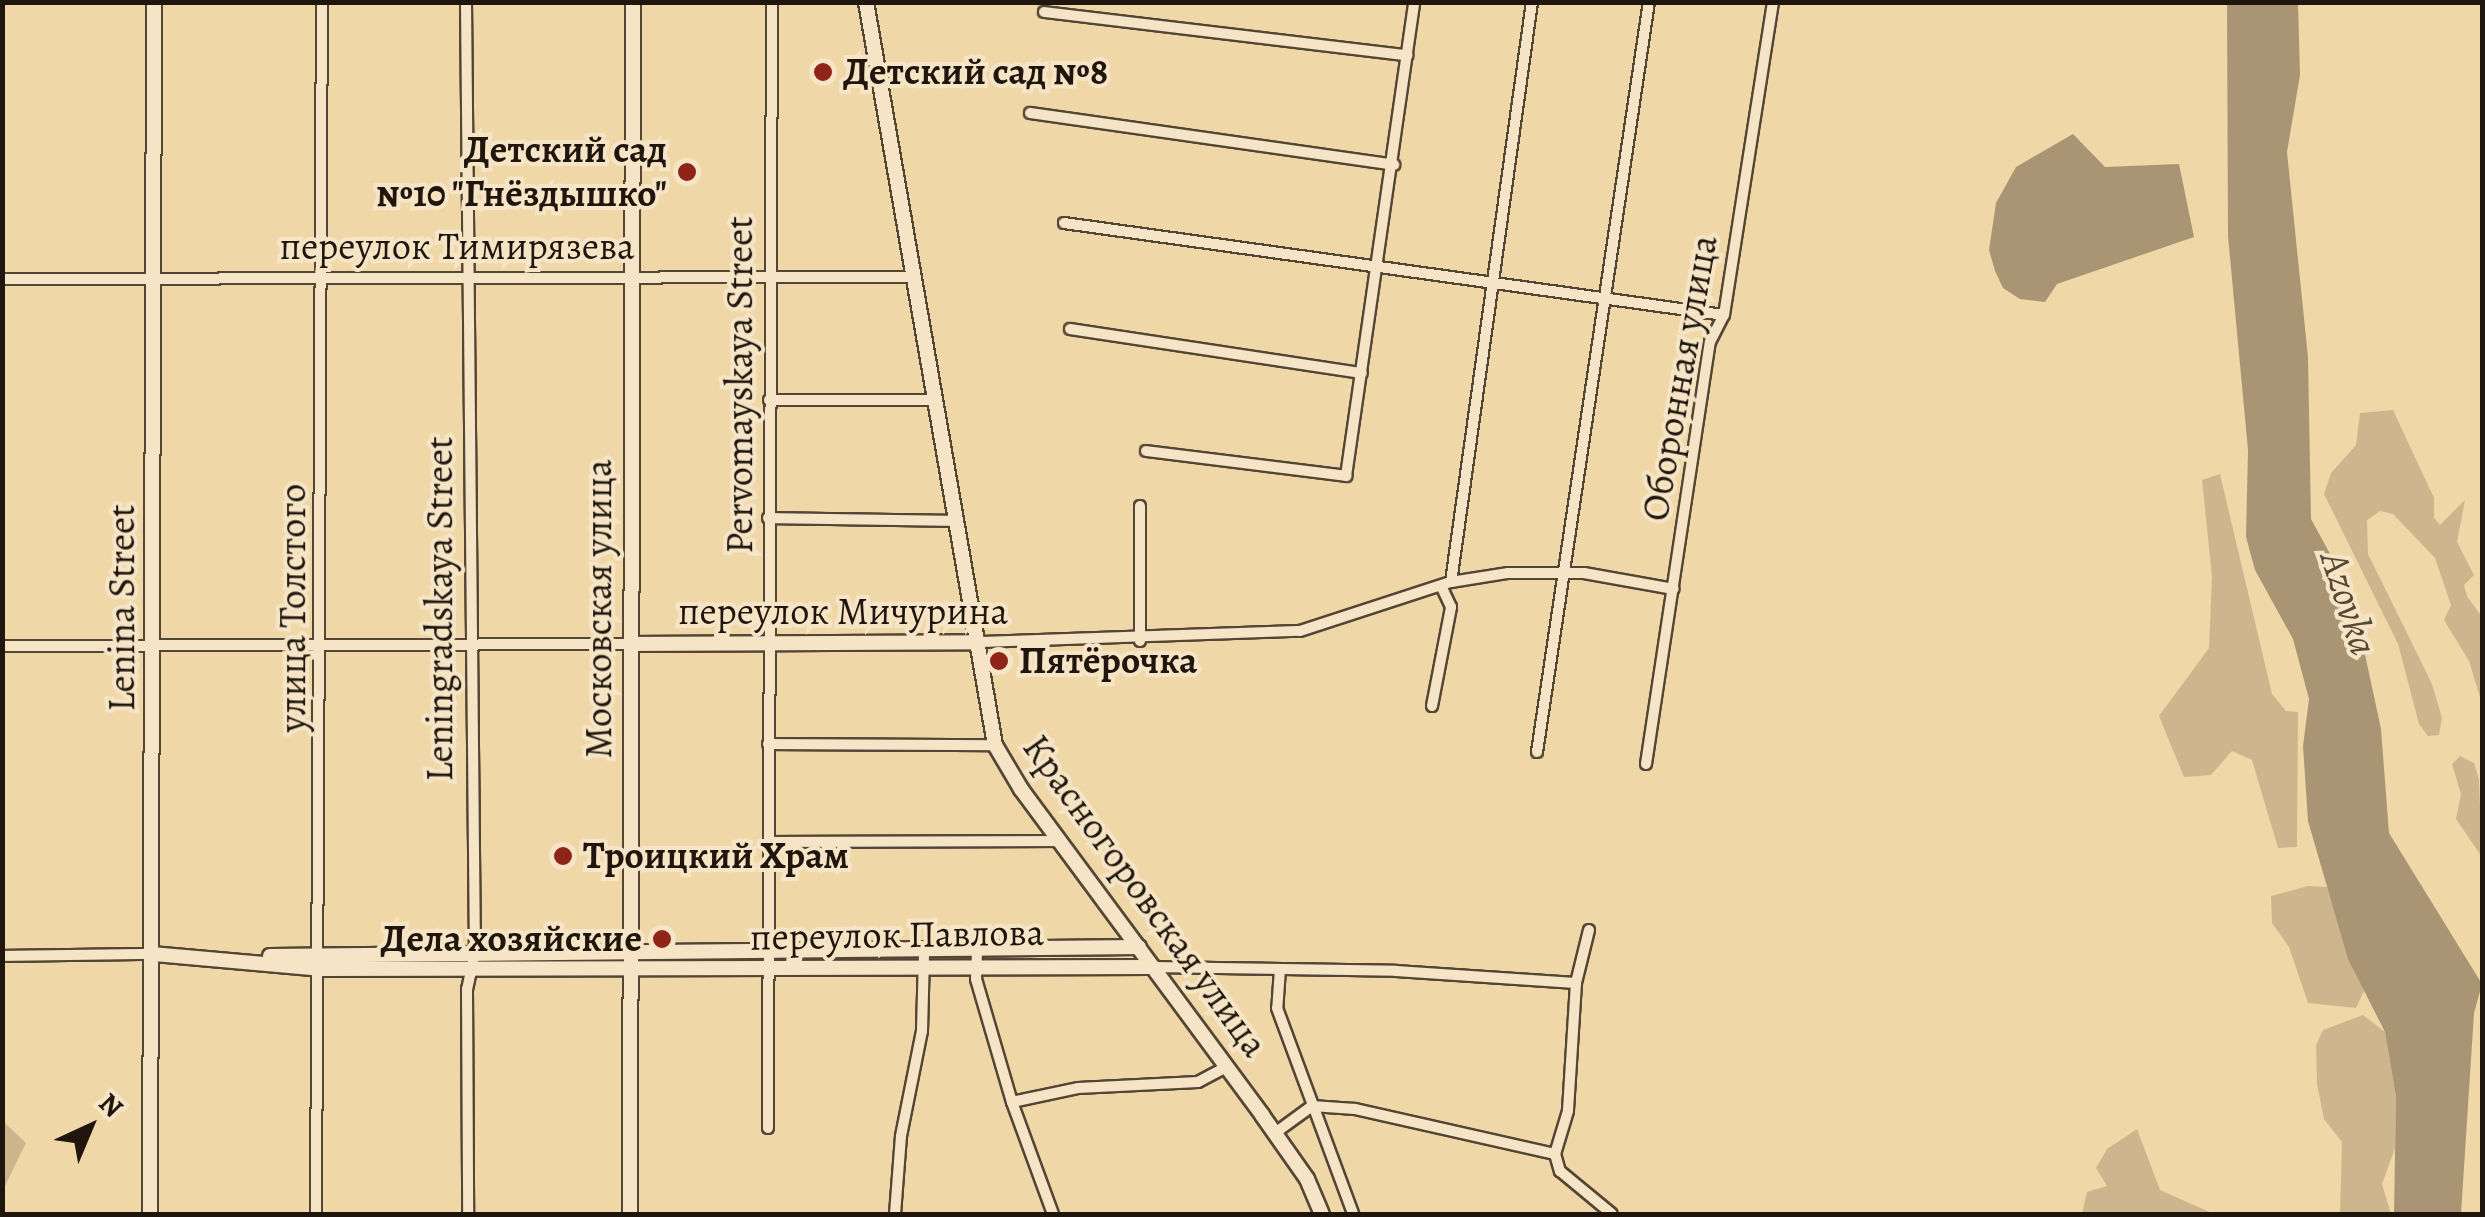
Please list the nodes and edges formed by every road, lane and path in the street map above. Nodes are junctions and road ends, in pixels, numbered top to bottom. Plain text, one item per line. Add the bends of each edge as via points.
1 (154, 2) edge
2 (322, 2) edge
3 (466, 2) edge
4 (633, 2) edge
5 (772, 2) edge
6 (866, 2) edge
7 (1414, 2) edge
8 (1532, 2) edge
9 (1649, 2) edge
10 (1772, 2) edge
11 (1064, 7) edge
12 (1044, 12) dead end
13 (1407, 55) junction
14 (1030, 113) dead end
15 (1394, 165) junction
16 (1064, 222) dead end
17 (1378, 265) junction
18 (632, 276) junction
19 (470, 277) junction
20 (770, 277) junction
21 (912, 277) junction
22 (155, 278) junction
23 (324, 278) junction
24 (2, 279) edge
25 (1492, 280) junction
26 (1604, 298) junction
27 (1724, 315) junction
28 (1070, 329) dead end
29 (1362, 373) junction
30 (769, 400) junction
31 (934, 400) junction
32 (1146, 451) dead end
33 (1140, 506) dead end
34 (768, 518) junction
35 (956, 521) junction
36 (1564, 572) junction
37 (1446, 584) junction
38 (1674, 589) junction
39 (1140, 641) junction
40 (323, 642) junction
41 (468, 642) junction
42 (979, 642) junction
43 (632, 644) junction
44 (769, 644) junction
45 (2, 646) edge
46 (154, 647) junction
47 (1432, 706) dead end
48 (768, 744) junction
49 (996, 745) junction
50 (1537, 752) dead end
51 (1646, 764) dead end
52 (770, 842) junction
53 (1060, 842) junction
54 (1588, 930) dead end
55 (1139, 947) junction
56 (475, 952) junction
57 (631, 952) junction
58 (769, 952) junction
59 (153, 954) junction
60 (2, 956) edge
61 (977, 959) junction
62 (924, 960) junction
63 (320, 962) junction
64 (1153, 966) junction
65 (771, 969) junction
66 (1280, 969) junction
67 (468, 970) junction
68 (631, 970) junction
69 (1576, 983) junction
70 (1226, 1067) junction
71 (1012, 1102) junction
72 (1312, 1106) junction
73 (768, 1128) dead end
74 (1275, 1134) junction
75 (1555, 1154) junction
76 (150, 1214) edge
77 (316, 1214) edge
78 (468, 1214) edge
79 (630, 1214) edge
80 (895, 1214) edge
81 (1053, 1214) edge
82 (1322, 1214) edge
83 (1354, 1214) edge
84 (1612, 1214) edge

1 - 22 street, Lenina Street
2 - 23 street, улица Толстого
3 - 19 street, Leningradskaya Street
4 - 18 street, Московская улица
5 - 20 street, Pervomayskaya Street
6 - 21 street, Красногоровская улица
7 - 13 street
8 - 25 street
9 - 26 street
10 - 27 street, Оборонная улица
11 - 12 street
11 - 13 street
13 - 15 street
14 - 15 street
15 - 17 street
16 - 17 street
17 - 25 street
17 - 29 street
18 - 19 street, переулок Тимирязева
18 - 20 street, переулок Тимирязева
18 - 43 street, Московская улица
19 - 23 street, переулок Тимирязева
19 - 41 street, Leningradskaya Street
20 - 21 street, переулок Тимирязева
20 - 30 street, Pervomayskaya Street
21 - 31 street, Красногоровская улица
22 - 23 street, переулок Тимирязева
22 - 24 street, переулок Тимирязева
22 - 46 street, Lenina Street
23 - 40 street, улица Толстого
25 - 26 street
25 - 37 street
26 - 27 street
26 - 36 street
27 - 38 street, Оборонная улица via 1710,342
28 - 29 street
29 - 32 street via 1346,476
30 - 31 street
30 - 34 street, Pervomayskaya Street
31 - 35 street, Красногоровская улица
33 - 39 street
34 - 35 street
34 - 44 street, Pervomayskaya Street
35 - 42 street, Красногоровская улица
36 - 37 street, переулок Мичурина
36 - 38 street, переулок Мичурина
36 - 50 street
37 - 39 street, переулок Мичурина via 1300,631
37 - 47 street via 1451,607
38 - 51 street, Оборонная улица
39 - 42 street, переулок Мичурина
40 - 41 street, переулок Мичурина
40 - 46 street, переулок Мичурина
40 - 63 street, улица Толстого
41 - 43 street, переулок Мичурина
41 - 56 street, Leningradskaya Street
42 - 44 street, переулок Мичурина
42 - 49 street, Красногоровская улица
43 - 44 street, переулок Мичурина
43 - 57 street, Московская улица
44 - 48 street, Pervomayskaya Street
45 - 46 street, переулок Мичурина
46 - 59 street, Lenina Street
48 - 49 street
48 - 52 street, Pervomayskaya Street
49 - 53 street, Красногоровская улица
52 - 53 street
52 - 58 street, Pervomayskaya Street
53 - 55 street, Красногоровская улица
54 - 69 street
55 - 61 street, переулок Павлова
55 - 64 street, Красногоровская улица
56 - 57 street, переулок Павлова
56 - 63 street, переулок Павлова
56 - 67 street, Leningradskaya Street
57 - 58 street, переулок Павлова
57 - 68 street, Московская улица
58 - 62 street, переулок Павлова
58 - 65 street, Pervomayskaya Street
59 - 60 street, переулок Павлова
59 - 63 street, переулок Павлова
59 - 76 street, Lenina Street
61 - 62 street, переулок Павлова
61 - 64 street, переулок Павлова
61 - 71 street
62 - 65 street, переулок Павлова
62 - 80 street
63 - 67 street, переулок Павлова
63 - 77 street, улица Толстого
64 - 66 street, переулок Павлова
64 - 70 street, Красногоровская улица
65 - 68 street, переулок Павлова
65 - 73 street, Pervomayskaya Street
66 - 69 street, переулок Павлова
66 - 72 street, Красногоровская улица via 1277,1008
67 - 68 street, переулок Павлова
67 - 78 street, Leningradskaya Street
68 - 79 street, Московская улица
69 - 75 street via 1576,1052
70 - 71 street via 1198,1082 1078,1088
70 - 74 street, Красногоровская улица
71 - 81 street
72 - 74 street
72 - 75 street via 1407,1119
72 - 83 street, Красногоровская улица
74 - 82 street, Красногоровская улица
75 - 84 street via 1560,1171

